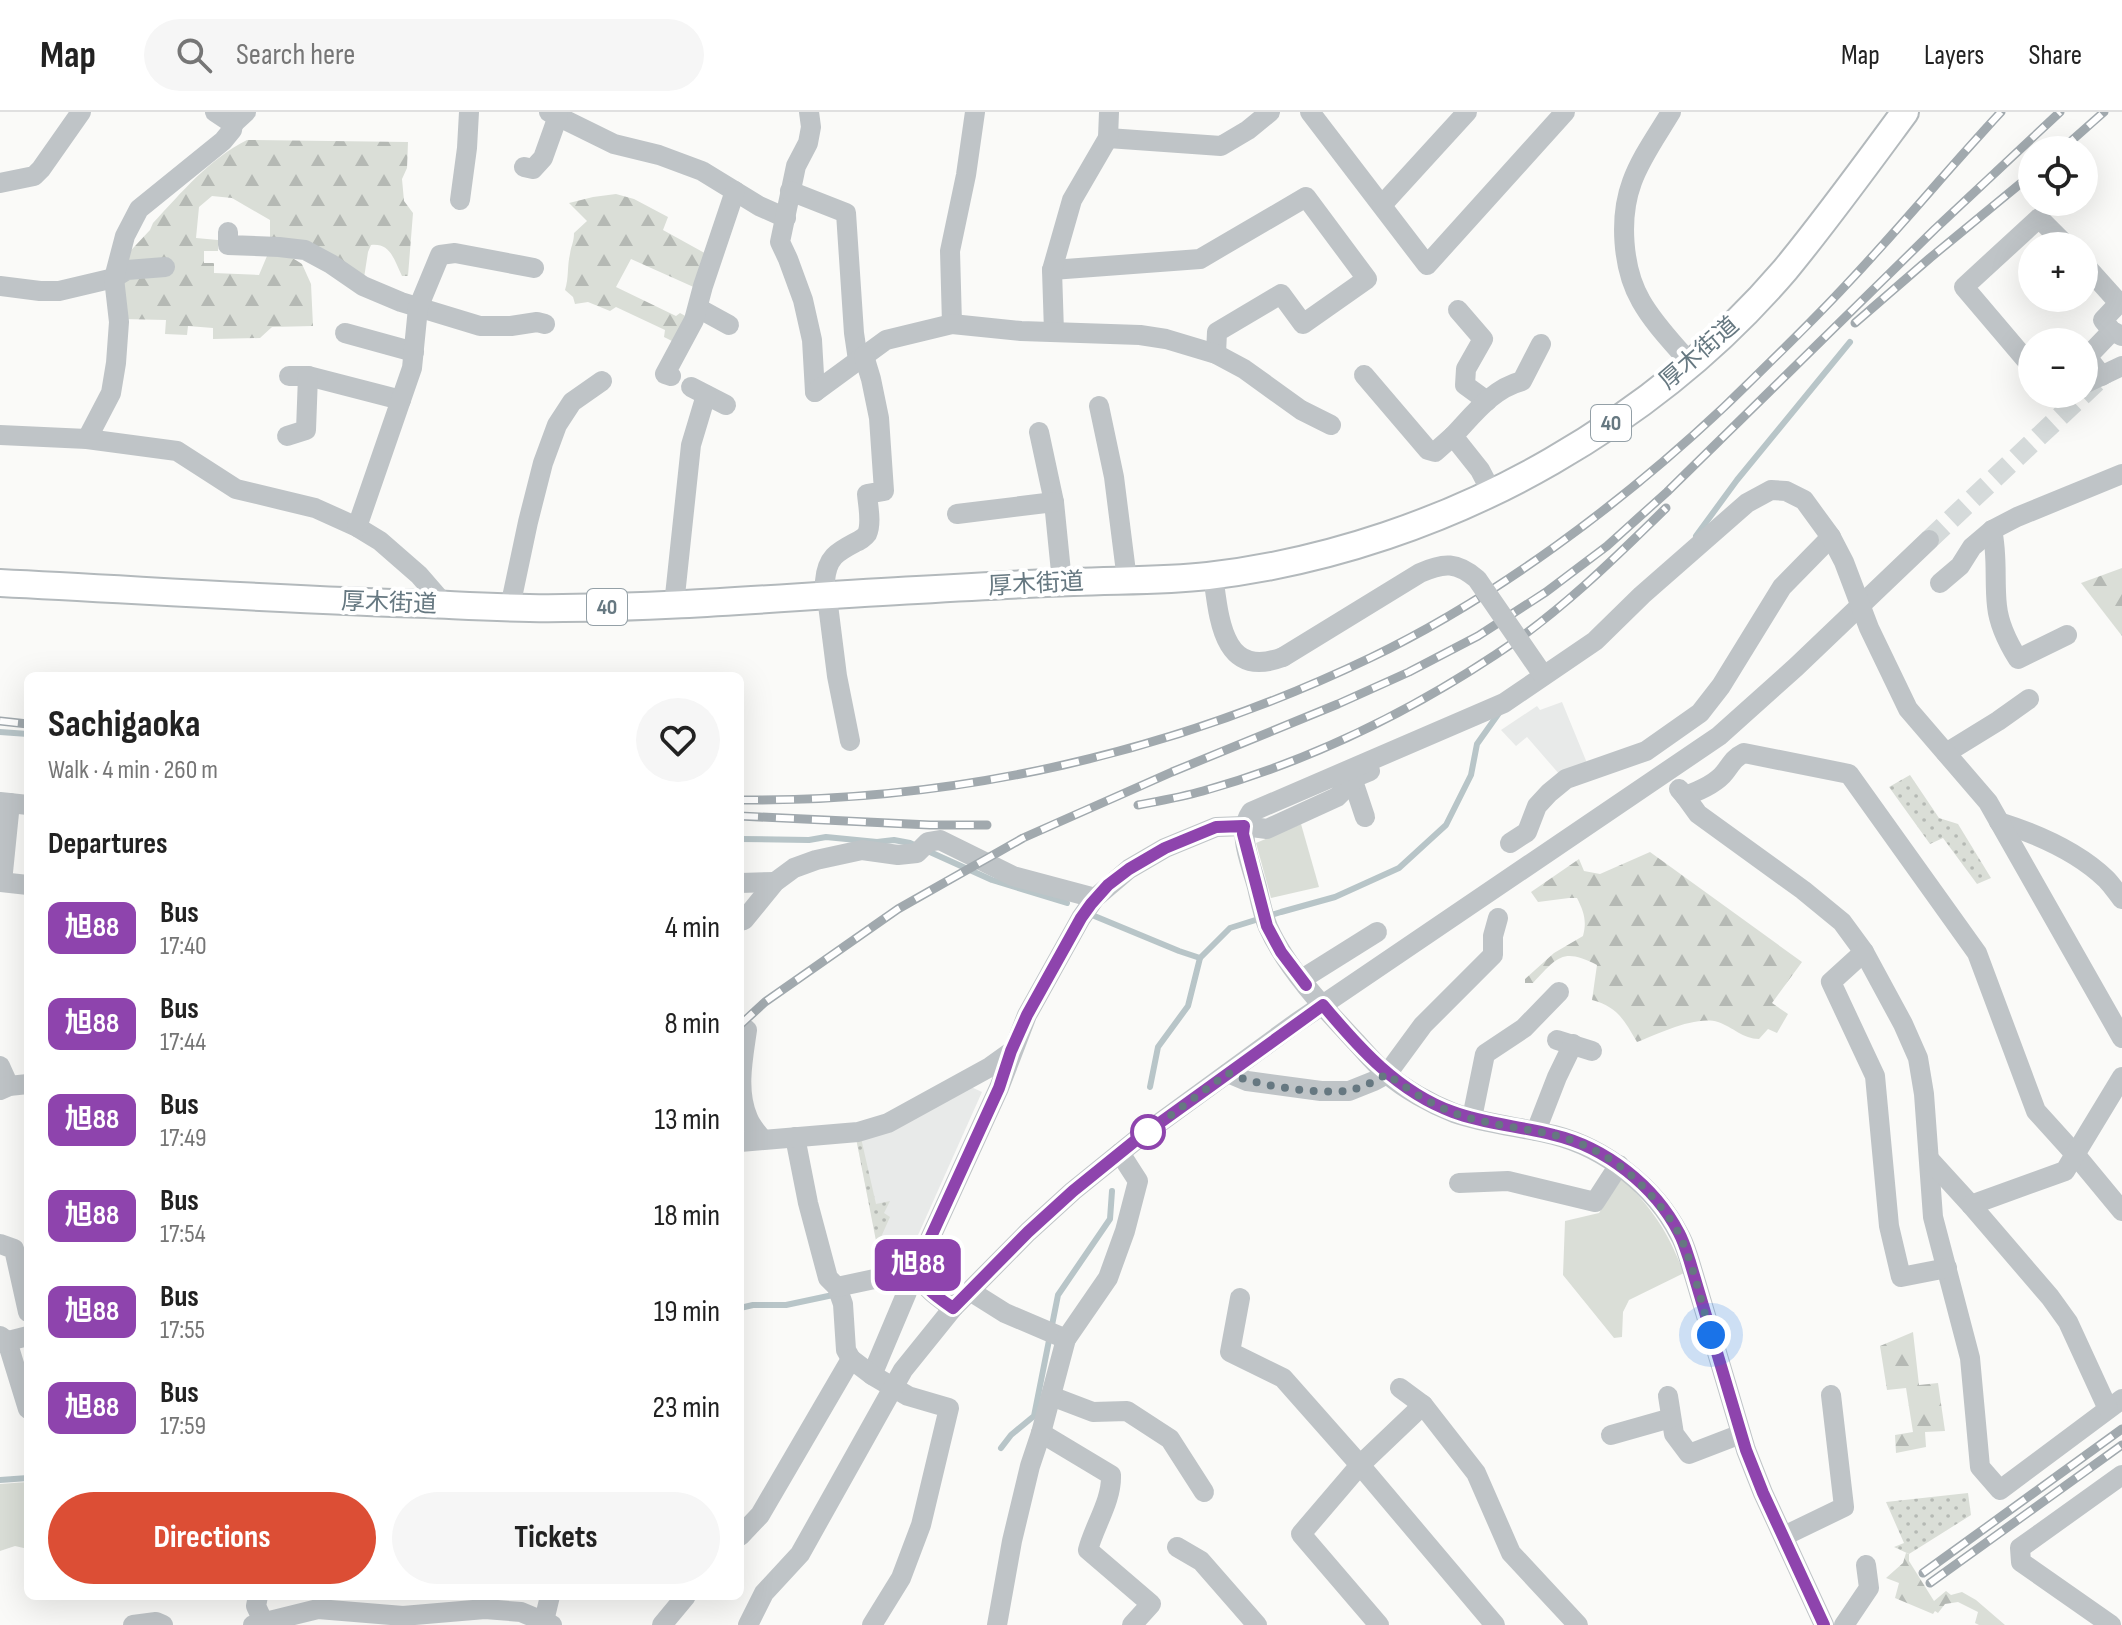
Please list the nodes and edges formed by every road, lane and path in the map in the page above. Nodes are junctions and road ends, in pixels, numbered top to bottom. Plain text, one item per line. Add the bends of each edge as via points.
1 (81, 112) edge
2 (469, 112) edge
3 (809, 112) edge
4 (975, 112) edge
5 (1109, 112) edge
6 (1270, 112) edge
7 (1310, 112) edge
8 (1467, 112) edge
9 (1565, 112) edge
10 (1671, 112) edge
11 (1905, 112) edge
12 (554, 114) edge
13 (231, 116) edge
14 (1108, 138) junction
15 (524, 167) dead end
16 (0, 183) edge
17 (735, 191) junction
18 (790, 191) junction
19 (460, 200) dead end
20 (1382, 205) junction
21 (786, 218) junction
22 (228, 232) dead end
23 (2024, 232) edge
24 (2053, 232) edge
25 (2018, 237) edge
26 (165, 267) dead end
27 (534, 268) dead end
28 (1052, 270) junction
29 (114, 278) junction
30 (2098, 280) edge
31 (0, 286) edge
32 (418, 308) junction
33 (698, 308) junction
34 (1458, 310) dead end
35 (545, 324) dead end
36 (952, 324) junction
37 (729, 325) dead end
38 (1054, 332) junction
39 (345, 333) dead end
40 (2117, 334) edge
41 (1541, 344) dead end
42 (2098, 348) edge
43 (2018, 351) edge
44 (414, 352) junction
45 (1216, 354) junction
46 (861, 358) junction
47 (1690, 363) junction
48 (2122, 366) edge
49 (1364, 375) dead end
50 (671, 376) dead end
51 (2098, 378) tunnel mouth
52 (602, 381) dead end
53 (401, 400) junction
54 (1487, 401) junction
55 (726, 405) dead end
56 (1099, 406) dead end
57 (1331, 425) dead end
58 (1039, 432) dead end
59 (0, 435) edge
60 (287, 436) dead end
61 (1453, 436) junction
62 (87, 439) junction
63 (2122, 474) edge
64 (1492, 493) junction
65 (1054, 502) junction
66 (957, 514) dead end
67 (357, 527) junction
68 (1992, 530) junction
69 (1831, 537) junction
70 (1929, 540) tunnel mouth
71 (1213, 575) junction
72 (1127, 580) junction
73 (1062, 582) junction
74 (0, 583) edge
75 (1940, 583) dead end
76 (827, 595) junction
77 (445, 605) junction
78 (674, 605) junction
79 (1861, 606) junction
80 (510, 607) junction
81 (2067, 635) dead end
82 (1543, 675) junction
83 (2029, 699) dead end
84 (1700, 713) junction
85 (1468, 727) dead end
86 (1719, 736) junction
87 (850, 741) dead end
88 (1946, 753) junction
89 (1666, 773) junction
90 (1353, 781) junction
91 (1685, 796) junction
92 (13, 803) edge
93 (1365, 817) dead end
94 (1999, 822) junction
95 (1244, 826) junction
96 (1510, 843) dead end
97 (1, 882) edge
98 (775, 882) junction
99 (744, 883) edge
100 (24, 885) edge
101 (2122, 899) edge
102 (1089, 907) junction
103 (1498, 918) dead end
104 (744, 919) edge
105 (1377, 932) dead end
106 (1864, 952) junction
107 (1302, 979) junction
108 (1559, 992) dead end
109 (1323, 1005) junction
110 (747, 1030) dead end
111 (2122, 1038) edge
112 (1574, 1045) dead end
113 (744, 1050) edge
114 (1011, 1051) junction
115 (0, 1066) edge
116 (1228, 1073) junction
117 (1387, 1074) junction
118 (2122, 1077) edge
119 (12, 1087) edge
120 (744, 1107) edge
121 (1472, 1118) junction
122 (1536, 1131) junction
123 (795, 1137) junction
124 (762, 1139) junction
125 (744, 1141) edge
126 (1120, 1153) junction
127 (2074, 1153) junction
128 (1929, 1159) junction
129 (1619, 1165) junction
130 (1459, 1183) dead end
131 (1971, 1205) junction
132 (2122, 1211) edge
133 (0, 1244) edge
134 (1947, 1268) junction
135 (912, 1284) junction
136 (837, 1287) junction
137 (970, 1291) junction
138 (24, 1294) edge
139 (1240, 1298) dead end
140 (953, 1308) junction
141 (1056, 1335) junction
142 (24, 1337) edge
143 (2, 1340) edge
144 (851, 1359) junction
145 (872, 1375) junction
146 (893, 1388) junction
147 (1400, 1388) dead end
148 (1831, 1395) dead end
149 (1051, 1396) junction
150 (1668, 1396) dead end
151 (24, 1398) edge
152 (2115, 1404) edge
153 (1423, 1405) junction
154 (1671, 1418) junction
155 (1041, 1433) junction
156 (1741, 1434) junction
157 (1611, 1435) dead end
158 (1360, 1465) junction
159 (2122, 1475) edge
160 (1204, 1492) dead end
161 (744, 1531) edge
162 (1784, 1536) junction
163 (1177, 1547) dead end
164 (1866, 1565) dead end
165 (257, 1600) edge
166 (550, 1600) edge
167 (683, 1600) edge
168 (330, 1618) edge
169 (465, 1618) edge
170 (158, 1621) edge
171 (548, 1623) edge
172 (258, 1624) edge
173 (133, 1625) edge
174 (662, 1625) edge
175 (748, 1625) edge
176 (872, 1625) edge
177 (997, 1625) edge
178 (1132, 1625) edge
179 (1257, 1625) edge
180 (1379, 1625) edge
181 (1495, 1625) edge
182 (1578, 1625) edge
183 (1824, 1625) edge
184 (1844, 1625) edge
185 (2111, 1625) edge

1 - 16 street via 34,176
2 - 19 street
3 - 18 street via 808,143
4 - 36 street via 950,251
5 - 14 street
6 - 14 street via 1221,146
7 - 20 street
8 - 20 street
9 - 20 street via 1427,265
10 - 47 street via 1632,182 1626,250 1640,299
11 - 47 main road, 厚木街道 / 40 via 1783,272
12 - 15 street via 543,158 533,169
12 - 17 street via 614,144 702,171
13 - 29 street via 232,130 223,141 139,209
14 - 28 street via 1072,200
17 - 21 street
17 - 33 street
18 - 21 street
18 - 46 street via 846,213 854,333
21 - 46 street via 780,242 803,300 815,392
22 - 32 street via 228,245 305,250 363,286
23 - 24 street via 2039,218
25 - 43 street via 1964,287
26 - 29 street via 127,270
27 - 32 street via 455,253 440,255
28 - 38 street
28 - 45 street via 1200,259 1306,197 1367,279 1303,324 1281,294 1217,332
29 - 31 street via 59,291
29 - 62 street via 119,322 111,393
30 - 40 street via 2119,303 2103,320
32 - 35 street via 480,326
32 - 44 street
33 - 37 street
33 - 50 street via 665,374
34 - 54 street via 1483,339 1466,369 1465,385
36 - 38 street
36 - 46 street via 886,340
38 - 45 street via 1140,335
39 - 44 street
40 - 42 street
41 - 54 street via 1522,381
44 - 53 street
45 - 57 street
46 - 76 street via 879,418 884,491 867,494 867,534 843,548 826,567
47 - 64 main road, 厚木街道 / 40 via 1608,426
48 - 51 street
49 - 61 street via 1428,450 1435,452
52 - 80 street via 572,402 557,425 531,507
53 - 60 street via 298,376 306,430
53 - 67 street
54 - 61 street
55 - 78 street via 698,391
56 - 72 street
58 - 65 street
59 - 62 street
61 - 64 street
62 - 67 street via 177,451 236,489 315,508
63 - 68 street
64 - 71 main road, 厚木街道 / 40 via 1324,554
65 - 66 street
65 - 73 street
67 - 77 street via 419,575
68 - 75 street
68 - 81 street via 1997,609 2018,659
69 - 79 street
69 - 82 street via 1804,500 1771,490 1747,503 1595,641
69 - 84 street via 1782,587
70 - 79 street
71 - 72 main road, 厚木街道 / 40
71 - 82 street, bridge via 1223,635 1243,659 1270,662 1420,573 1449,564 1477,579
72 - 73 main road, 厚木街道 / 40
73 - 76 main road, 厚木街道 / 40
74 - 77 main road, 厚木街道 / 40
76 - 78 main road, 厚木街道 / 40
76 - 87 street
77 - 80 main road, 厚木街道 / 40
78 - 80 main road, 厚木街道 / 40
79 - 86 street
79 - 88 street via 1908,709
82 - 95 street via 1504,703 1251,812
83 - 88 street
84 - 86 street
84 - 96 street via 1646,751 1566,779 1537,806 1527,832
85 - 90 street
86 - 89 street
88 - 94 street
89 - 91 street
89 - 109 street
90 - 93 street
90 - 95 street via 1337,797 1267,829
91 - 106 street via 1698,814 1842,922
91 - 127 street via 1724,774 1744,753 1849,774 1977,953 2036,1111
92 - 97 street
94 - 101 street via 2068,851 2106,879
94 - 111 street
95 - 102 street via 1216,827 1165,848 1129,869
95 - 107 street via 1267,926
97 - 100 street
98 - 99 street
98 - 102 street via 816,860 862,850 898,855 940,840
98 - 104 street
102 - 114 street
103 - 117 street via 1493,955 1423,1025
105 - 107 street
106 - 128 street via 1918,1058
106 - 134 street via 1831,982 1875,1076 1889,1226 1901,1277
107 - 109 street
108 - 121 street via 1524,1028 1485,1054
109 - 116 street
109 - 117 street
110 - 113 street
112 - 122 street
114 - 123 street via 888,1123 858,1132
114 - 135 street
115 - 119 street
116 - 117 street via 1255,1083 1321,1091 1349,1091
116 - 126 street
117 - 121 street via 1431,1102
118 - 127 street
120 - 124 street
121 - 122 street
122 - 129 street via 1576,1141
123 - 124 street
123 - 136 street via 828,1278
124 - 125 street
126 - 137 street
126 - 141 street via 1138,1181 1125,1231 1108,1278
127 - 131 street via 2065,1171
127 - 132 street
128 - 131 street
128 - 134 street via 1933,1217
129 - 130 street via 1595,1202 1508,1181
129 - 156 street via 1648,1191 1679,1233
131 - 152 street via 2050,1297
133 - 138 street via 14,1249
134 - 152 street via 1970,1358 1980,1467 2000,1490
135 - 136 street via 898,1274
135 - 140 street
135 - 145 street
136 - 144 street
137 - 140 street
137 - 141 street
139 - 158 street via 1230,1352 1283,1378
140 - 146 street
141 - 149 street
142 - 143 street
143 - 151 street
144 - 145 street
144 - 161 street via 760,1515
145 - 146 street
146 - 175 street via 800,1554 764,1593
146 - 176 street via 949,1408 921,1525 901,1578
147 - 153 street
148 - 162 street via 1844,1507
149 - 155 street
149 - 160 street via 1093,1412 1127,1411 1170,1439
150 - 154 street
153 - 158 street
153 - 182 street via 1476,1473 1511,1553
154 - 156 street via 1674,1434 1689,1454
154 - 157 street
155 - 177 street via 1019,1511
155 - 178 street via 1111,1475 1088,1550 1151,1604
156 - 162 street
158 - 180 street via 1301,1534
158 - 181 street
159 - 185 street via 2020,1548 2021,1562
162 - 183 street
163 - 179 street via 1201,1561
164 - 184 street via 1869,1588
165 - 172 street
166 - 171 street
167 - 174 street
168 - 169 street
168 - 172 street via 318,1609
169 - 171 street via 485,1609 521,1612
170 - 173 street

